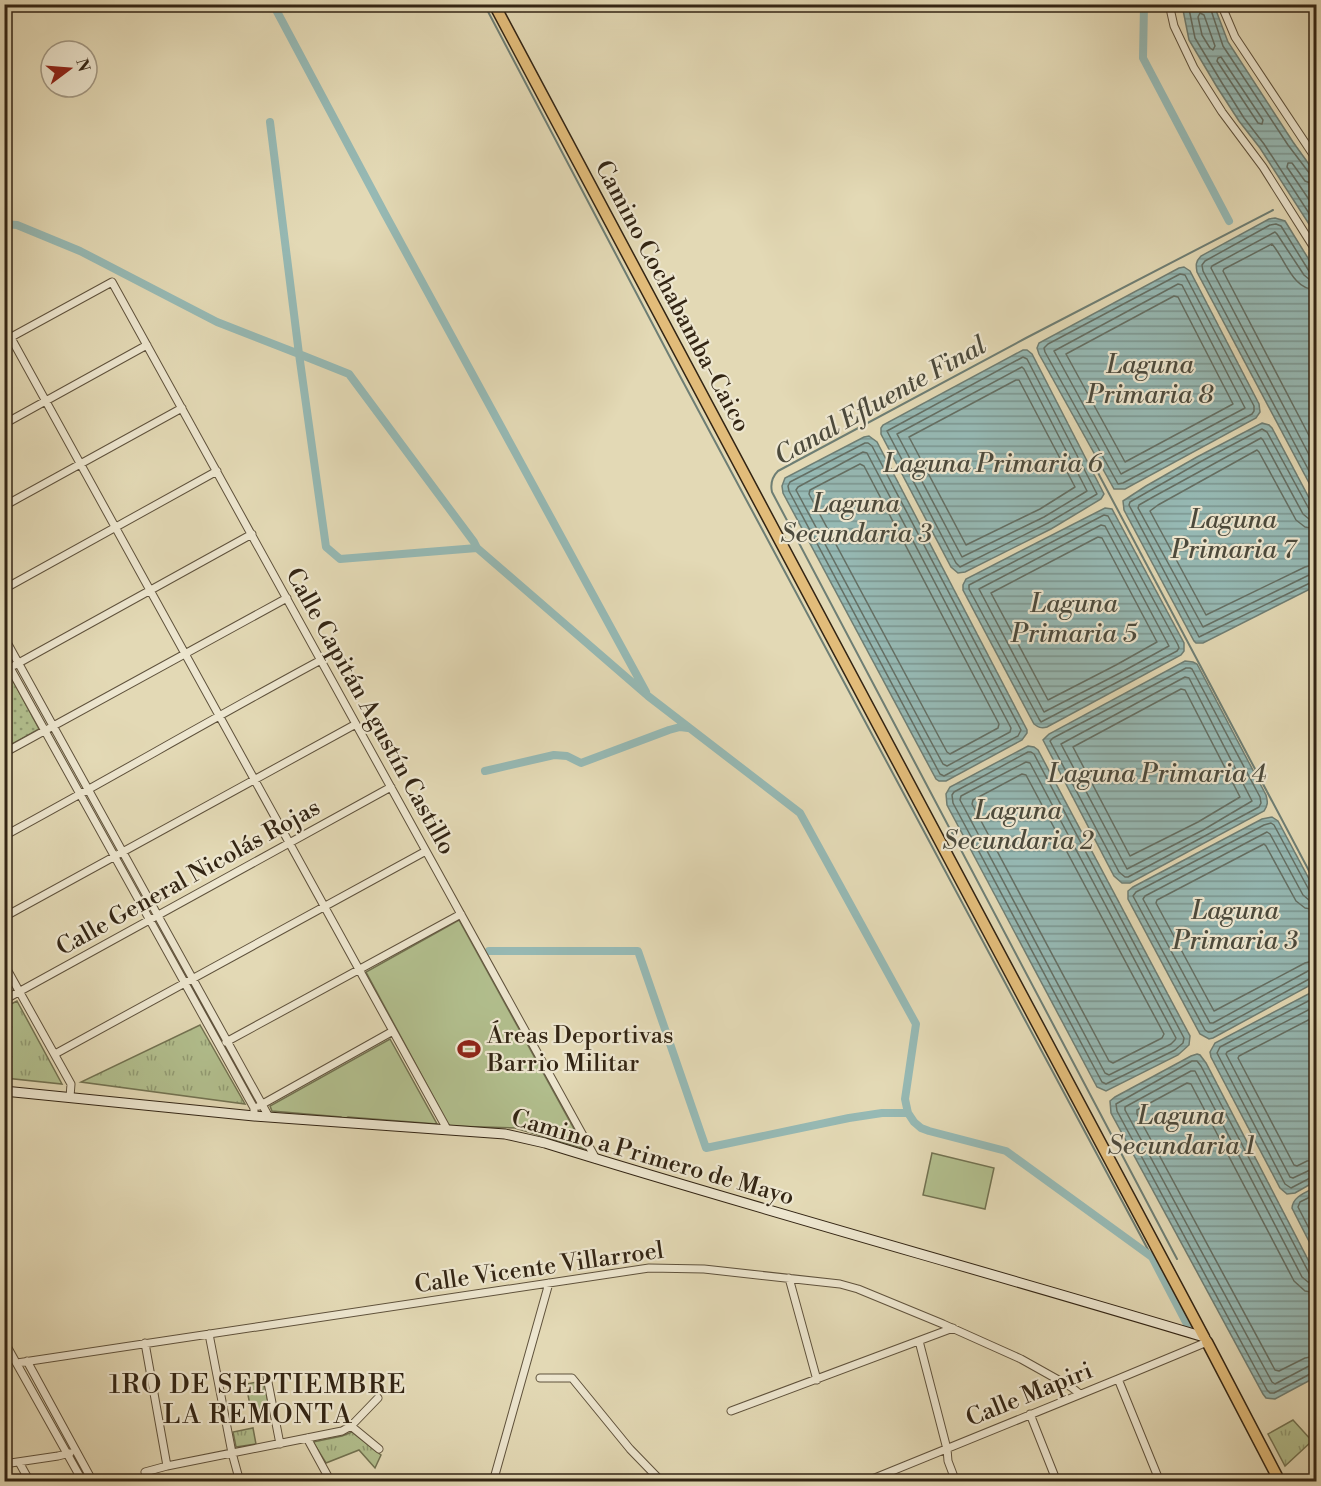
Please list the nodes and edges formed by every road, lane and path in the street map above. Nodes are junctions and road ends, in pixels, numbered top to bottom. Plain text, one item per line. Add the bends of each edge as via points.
1 (494, 4) edge
2 (1169, 4) edge
3 (1221, 4) edge
4 (1317, 159) edge
5 (1317, 251) edge
6 (8, 340) edge
7 (147, 345) junction
8 (46, 401) junction
9 (182, 408) junction
10 (4, 424) edge
11 (80, 464) junction
12 (217, 471) junction
13 (4, 506) edge
14 (116, 527) junction
15 (252, 534) junction
16 (4, 589) edge
17 (150, 590) junction
18 (287, 598) junction
19 (4, 637) edge
20 (185, 654) junction
21 (4, 657) edge
22 (321, 660) junction
23 (19, 663) junction
24 (10, 668) junction
25 (219, 715) junction
26 (356, 724) junction
27 (54, 726) junction
28 (45, 731) junction
29 (4, 753) edge
30 (255, 780) junction
31 (391, 787) junction
32 (89, 790) junction
33 (80, 794) junction
34 (4, 836) edge
35 (290, 843) junction
36 (426, 851) junction
37 (123, 852) junction
38 (115, 857) junction
39 (325, 907) junction
40 (461, 914) junction
41 (158, 915) junction
42 (4, 917) edge
43 (150, 920) junction
44 (4, 964) edge
45 (359, 970) junction
46 (193, 979) junction
47 (185, 983) junction
48 (20, 991) junction
49 (4, 1000) edge
50 (393, 1031) junction
51 (228, 1042) junction
52 (219, 1046) junction
53 (55, 1054) junction
54 (4, 1091) edge
55 (70, 1097) junction
56 (262, 1104) junction
57 (254, 1112) junction
58 (269, 1117) junction
59 (447, 1130) junction
60 (596, 1159) junction
61 (789, 1278) junction
62 (549, 1283) junction
63 (953, 1328) junction
64 (209, 1334) junction
65 (1205, 1340) junction
66 (4, 1341) edge
67 (919, 1341) junction
68 (145, 1343) junction
69 (27, 1361) junction
70 (17, 1363) junction
71 (267, 1377) dead end
72 (540, 1378) dead end
73 (1118, 1379) junction
74 (817, 1380) junction
75 (1080, 1394) junction
76 (378, 1398) dead end
77 (731, 1411) dead end
78 (1030, 1414) junction
79 (351, 1426) junction
80 (307, 1438) junction
81 (280, 1444) junction
82 (379, 1449) dead end
83 (947, 1449) junction
84 (76, 1451) junction
85 (67, 1453) junction
86 (232, 1454) junction
87 (19, 1462) junction
88 (4, 1464) edge
89 (166, 1466) junction
90 (30, 1482) edge
91 (83, 1482) edge
92 (93, 1482) edge
93 (151, 1482) edge
94 (240, 1482) edge
95 (331, 1482) edge
96 (493, 1482) edge
97 (662, 1482) edge
98 (865, 1482) edge
99 (956, 1482) edge
100 (1057, 1482) edge
101 (1160, 1482) edge
102 (1280, 1482) edge

1 - 65 main road, Camino Cochabamba-Caico
2 - 5 street via 1174,26 1194,68
3 - 4 street via 1235,37
6 - 7 street, Calle Capitán Agustín Castillo via 112,282
6 - 8 street
7 - 8 street
7 - 9 street, Calle Capitán Agustín Castillo
8 - 10 street
8 - 11 street
9 - 11 street
9 - 12 street, Calle Capitán Agustín Castillo
11 - 13 street
11 - 14 street
12 - 14 street
12 - 15 street, Calle Capitán Agustín Castillo
14 - 16 street
14 - 17 street
15 - 17 street
15 - 18 street, Calle Capitán Agustín Castillo
17 - 20 street
17 - 23 street
18 - 20 street
18 - 22 street, Calle Capitán Agustín Castillo
19 - 23 street
20 - 25 street
20 - 27 street
21 - 24 street
22 - 25 street
22 - 26 street, Calle Capitán Agustín Castillo
23 - 24 street
23 - 27 street
24 - 28 street
25 - 30 street
25 - 32 street
26 - 30 street
26 - 31 street, Calle Capitán Agustín Castillo
27 - 28 street
27 - 32 street
28 - 29 street
28 - 33 street
30 - 35 street
30 - 37 street
31 - 35 street, Calle General Nicolás Rojas
31 - 36 street, Calle Capitán Agustín Castillo
32 - 33 street
32 - 37 street
33 - 34 street
33 - 38 street
35 - 39 street
35 - 41 street, Calle General Nicolás Rojas
36 - 39 street
36 - 40 street, Calle Capitán Agustín Castillo
37 - 38 street
37 - 41 street
38 - 42 street
38 - 43 street
39 - 45 street
39 - 46 street
40 - 45 street
40 - 60 street, Calle Capitán Agustín Castillo
41 - 43 street, Calle General Nicolás Rojas
41 - 46 street
43 - 47 street
43 - 48 street, Calle General Nicolás Rojas
44 - 48 street
45 - 50 street
45 - 51 street
46 - 47 street
46 - 51 street
47 - 52 street
47 - 53 street
48 - 49 street, Calle General Nicolás Rojas
48 - 53 street
50 - 56 street
50 - 59 street
51 - 52 street
51 - 56 street
52 - 57 street
53 - 55 street via 71,1084
54 - 55 main road, Camino a Primero de Mayo
55 - 57 main road, Camino a Primero de Mayo
56 - 57 street
56 - 58 street
57 - 58 main road, Camino a Primero de Mayo
58 - 59 main road, Camino a Primero de Mayo
59 - 60 main road, Camino a Primero de Mayo via 505,1134
60 - 65 main road, Camino a Primero de Mayo
61 - 62 street, Calle Vicente Villarroel via 677,1267
61 - 63 street, Calle Vicente Villarroel via 858,1289
61 - 74 street
62 - 64 street, Calle Vicente Villarroel
62 - 96 street
63 - 67 street
63 - 75 street, Calle Vicente Villarroel via 1021,1359
64 - 68 street, Calle Vicente Villarroel
64 - 86 street
65 - 73 street, Calle Mapiri
65 - 102 main road, Camino Cochabamba-Caico
66 - 70 street
67 - 74 street
67 - 83 street
68 - 69 street, Calle Vicente Villarroel
68 - 89 street
69 - 70 street, Calle Vicente Villarroel
69 - 84 street
70 - 85 street
71 - 81 street
72 - 97 street via 572,1378
73 - 75 street, Calle Mapiri
73 - 101 street
74 - 77 street
75 - 78 street, Calle Mapiri
76 - 79 street
78 - 83 street, Calle Mapiri
78 - 100 street
79 - 80 street
79 - 82 street
80 - 81 street
80 - 95 street
81 - 86 street
83 - 98 street, Calle Mapiri
83 - 99 street
84 - 85 street
84 - 92 street
85 - 87 street
85 - 91 street
86 - 89 street
86 - 94 street
87 - 88 street
87 - 90 street
89 - 93 street via 146,1472

